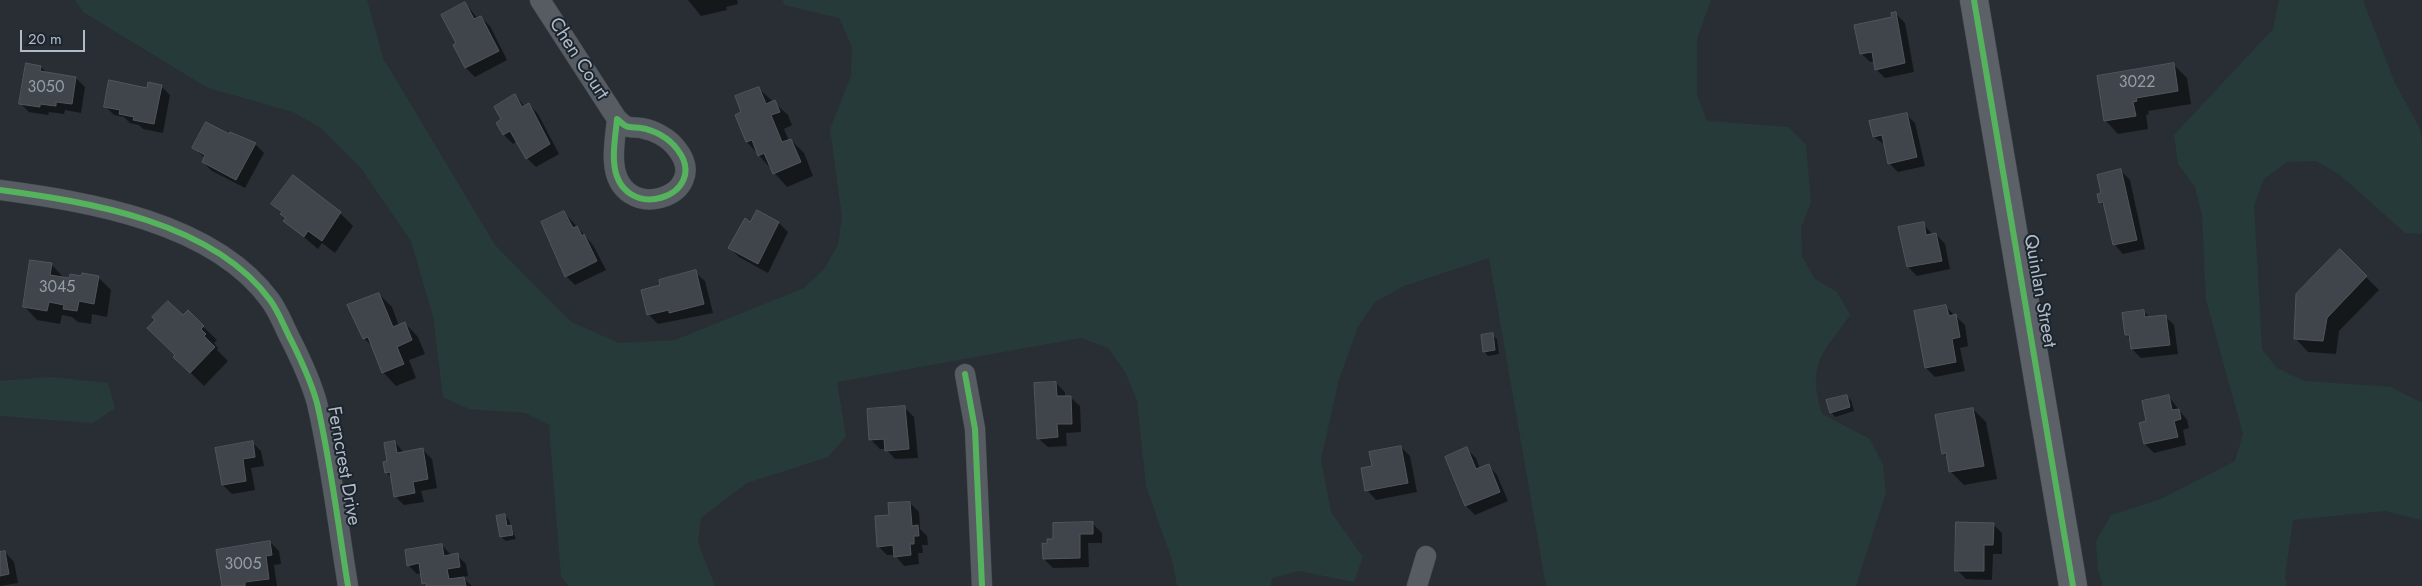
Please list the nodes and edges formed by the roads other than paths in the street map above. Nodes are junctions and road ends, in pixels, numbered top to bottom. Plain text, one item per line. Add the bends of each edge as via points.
1 (540, 0) edge
2 (1974, 0) edge
3 (617, 118) dead end
4 (0, 190) edge
5 (964, 374) dead end
6 (1426, 556) dead end
7 (348, 586) edge
8 (982, 586) edge
9 (1417, 586) edge
10 (2073, 586) edge

1 - 3 street, Chen Court
2 - 10 street, Quinlan Street
4 - 7 street, Ferncrest Drive via 71,200 117,211 190,237 221,254 270,300 304,366 316,402
5 - 8 street via 975,429
6 - 9 street

